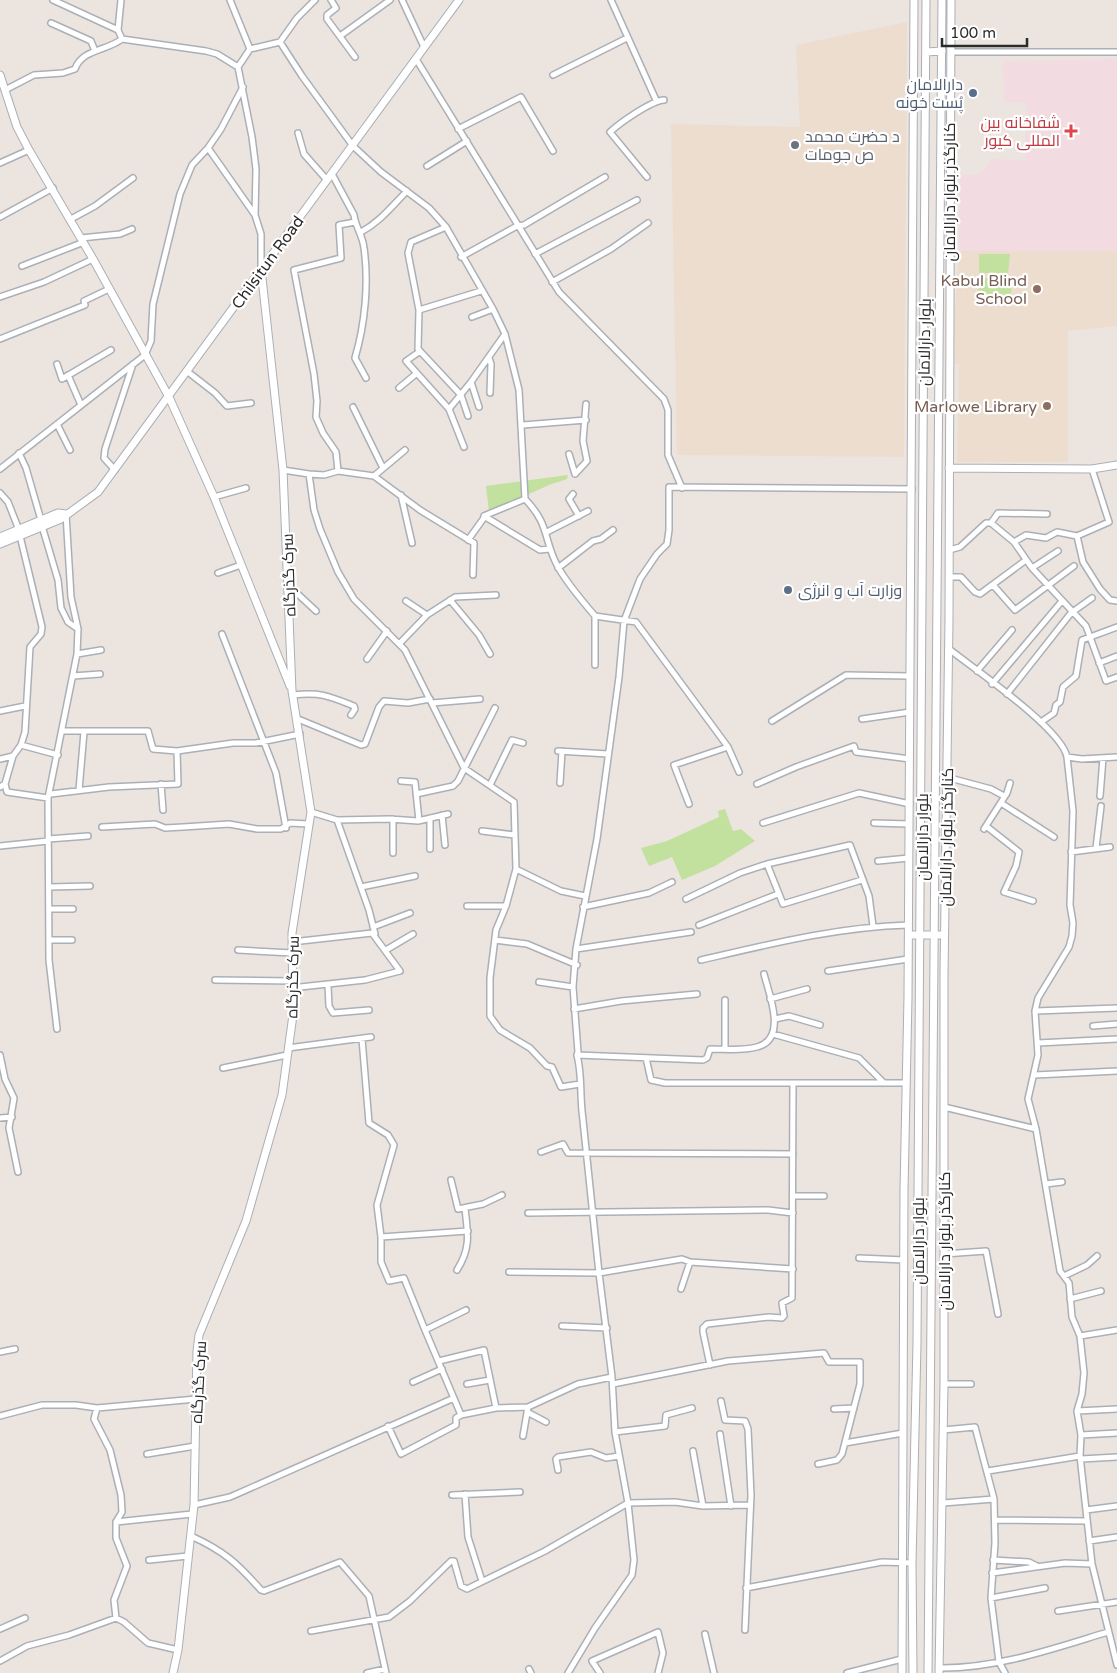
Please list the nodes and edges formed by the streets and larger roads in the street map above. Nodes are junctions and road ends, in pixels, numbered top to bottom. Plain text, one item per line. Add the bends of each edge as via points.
1 (53, 0) edge
2 (121, 0) edge
3 (230, 0) edge
4 (315, 0) edge
5 (331, 0) edge
6 (390, 0) edge
7 (402, 0) edge
8 (459, 0) edge
9 (611, 0) edge
10 (914, 0) edge
11 (926, 0) edge
12 (942, 0) edge
13 (951, 0) edge
14 (66, 3) edge
15 (51, 23) dead end
16 (118, 30) junction
17 (340, 36) junction
18 (627, 38) junction
19 (122, 39) junction
20 (280, 42) junction
21 (424, 47) junction
22 (250, 49) junction
23 (95, 51) junction
24 (942, 51) junction
25 (926, 52) junction
26 (950, 52) junction
27 (1117, 52) edge
28 (355, 57) dead end
29 (416, 59) junction
30 (926, 61) junction
31 (914, 66) junction
32 (238, 67) junction
33 (0, 75) edge
34 (554, 75) dead end
35 (3, 86) edge
36 (243, 87) junction
37 (656, 100) junction
38 (664, 100) dead end
39 (458, 129) junction
40 (298, 133) dead end
41 (467, 142) junction
42 (353, 146) junction
43 (208, 148) junction
44 (29, 150) junction
45 (553, 152) dead end
46 (0, 164) edge
47 (426, 166) dead end
48 (330, 177) junction
49 (605, 177) dead end
50 (647, 177) dead end
51 (133, 178) dead end
52 (53, 188) junction
53 (407, 191) junction
54 (637, 200) dead end
55 (255, 215) junction
56 (0, 217) edge
57 (71, 219) junction
58 (355, 222) junction
59 (648, 223) dead end
60 (517, 226) junction
61 (446, 227) junction
62 (132, 229) dead end
63 (361, 232) junction
64 (82, 240) junction
65 (535, 254) junction
66 (461, 257) junction
67 (93, 258) junction
68 (22, 266) dead end
69 (261, 269) junction
70 (552, 282) junction
71 (109, 288) junction
72 (481, 291) junction
73 (0, 297) edge
74 (493, 309) junction
75 (419, 310) junction
76 (472, 317) dead end
77 (505, 334) junction
78 (0, 338) edge
79 (111, 350) dead end
80 (419, 352) junction
81 (145, 355) junction
82 (489, 358) junction
83 (133, 363) junction
84 (57, 364) dead end
85 (188, 372) junction
86 (417, 373) junction
87 (68, 375) junction
88 (366, 378) dead end
89 (472, 382) junction
90 (399, 388) dead end
91 (490, 393) dead end
92 (462, 395) junction
93 (169, 398) junction
94 (251, 403) dead end
95 (586, 404) dead end
96 (81, 405) junction
97 (353, 407) dead end
98 (479, 408) dead end
99 (449, 409) junction
100 (468, 416) dead end
101 (586, 420) junction
102 (56, 424) junction
103 (523, 425) junction
104 (464, 447) dead end
105 (70, 450) dead end
106 (405, 450) dead end
107 (19, 453) junction
108 (569, 454) dead end
109 (1117, 465) edge
110 (383, 468) junction
111 (949, 468) junction
112 (0, 469) edge
113 (1092, 469) junction
114 (115, 470) junction
115 (283, 470) junction
116 (338, 471) junction
117 (308, 474) junction
118 (374, 476) junction
119 (246, 488) dead end
120 (682, 488) junction
121 (912, 489) junction
122 (0, 492) edge
123 (573, 494) dead end
124 (401, 495) junction
125 (214, 497) junction
126 (525, 499) junction
127 (588, 511) dead end
128 (66, 514) junction
129 (1047, 514) dead end
130 (484, 516) junction
131 (579, 516) junction
132 (42, 523) junction
133 (991, 523) junction
134 (613, 530) dead end
135 (547, 532) junction
136 (19, 533) junction
137 (1077, 536) junction
138 (0, 537) edge
139 (468, 540) junction
140 (1014, 542) junction
141 (412, 543) dead end
142 (0, 544) edge
143 (549, 549) junction
144 (949, 550) junction
145 (1058, 551) dead end
146 (1026, 560) junction
147 (241, 565) junction
148 (1074, 566) dead end
149 (558, 568) junction
150 (1032, 568) junction
151 (218, 573) dead end
152 (473, 575) dead end
153 (949, 576) junction
154 (1047, 584) junction
155 (288, 585) junction
156 (993, 585) junction
157 (496, 595) dead end
158 (1092, 598) dead end
159 (450, 600) junction
160 (406, 601) dead end
161 (1062, 601) junction
162 (1117, 601) edge
163 (316, 611) dead end
164 (1071, 613) junction
165 (427, 615) junction
166 (595, 616) junction
167 (624, 621) junction
168 (1117, 627) edge
169 (78, 629) junction
170 (1012, 630) dead end
171 (388, 632) junction
172 (222, 634) dead end
173 (1088, 636) junction
174 (400, 643) junction
175 (948, 649) junction
176 (101, 650) dead end
177 (77, 654) junction
178 (490, 654) dead end
179 (1117, 656) edge
180 (366, 659) dead end
181 (1099, 663) junction
182 (595, 665) dead end
183 (977, 671) junction
184 (100, 674) dead end
185 (73, 676) junction
186 (910, 676) junction
187 (1117, 677) edge
188 (992, 684) junction
189 (293, 693) junction
190 (1006, 694) junction
191 (480, 699) dead end
192 (431, 701) junction
193 (25, 706) junction
194 (495, 708) dead end
195 (0, 711) edge
196 (910, 712) junction
197 (351, 715) dead end
198 (298, 720) junction
199 (862, 720) dead end
200 (772, 721) dead end
201 (1041, 722) junction
202 (63, 731) junction
203 (84, 732) junction
204 (300, 734) junction
205 (264, 740) junction
206 (523, 743) dead end
207 (21, 746) junction
208 (728, 747) junction
209 (177, 751) junction
210 (608, 754) junction
211 (58, 755) junction
212 (13, 756) junction
213 (1067, 756) junction
214 (1117, 757) edge
215 (1103, 758) junction
216 (0, 759) edge
217 (910, 760) junction
218 (464, 768) junction
219 (738, 772) dead end
220 (946, 776) junction
221 (401, 781) dead end
222 (560, 783) dead end
223 (1010, 783) dead end
224 (161, 784) junction
225 (757, 784) dead end
226 (490, 785) junction
227 (2, 786) edge
228 (80, 790) junction
229 (416, 794) junction
230 (50, 796) junction
231 (1004, 796) junction
232 (1100, 796) dead end
233 (1001, 803) junction
234 (688, 804) dead end
235 (910, 804) junction
236 (1101, 806) dead end
237 (163, 810) dead end
238 (311, 812) junction
239 (430, 818) junction
240 (393, 819) junction
241 (337, 820) junction
242 (420, 821) junction
243 (763, 823) dead end
244 (874, 823) dead end
245 (308, 824) junction
246 (909, 824) junction
247 (102, 827) dead end
248 (286, 828) junction
249 (482, 831) dead end
250 (514, 835) junction
251 (88, 836) dead end
252 (1054, 837) dead end
253 (48, 840) junction
254 (444, 845) dead end
255 (0, 846) edge
256 (1110, 847) dead end
257 (1096, 848) junction
258 (430, 849) dead end
259 (1071, 852) junction
260 (393, 853) dead end
261 (909, 858) junction
262 (878, 861) dead end
263 (767, 864) junction
264 (516, 869) junction
265 (415, 876) dead end
266 (862, 880) junction
267 (672, 882) dead end
268 (90, 886) dead end
269 (50, 887) junction
270 (361, 887) junction
271 (778, 894) junction
272 (585, 896) junction
273 (686, 899) dead end
274 (1033, 901) dead end
275 (467, 906) dead end
276 (506, 906) junction
277 (583, 907) junction
278 (50, 909) junction
279 (73, 909) dead end
280 (410, 913) dead end
281 (699, 925) dead end
282 (908, 925) junction
283 (873, 926) junction
284 (373, 927) junction
285 (691, 932) dead end
286 (374, 934) junction
287 (413, 934) dead end
288 (909, 935) junction
289 (920, 935) junction
290 (934, 935) junction
291 (944, 935) junction
292 (49, 940) junction
293 (72, 940) dead end
294 (495, 940) junction
295 (292, 942) junction
296 (576, 949) junction
297 (238, 950) dead end
298 (386, 950) junction
299 (292, 953) junction
300 (908, 959) junction
301 (701, 960) dead end
302 (576, 965) junction
303 (828, 971) dead end
304 (764, 974) dead end
305 (215, 980) dead end
306 (539, 982) dead end
307 (292, 985) junction
308 (328, 986) junction
309 (573, 987) junction
310 (807, 989) dead end
311 (697, 994) dead end
312 (770, 999) junction
313 (725, 1000) dead end
314 (1117, 1008) edge
315 (574, 1009) junction
316 (369, 1010) dead end
317 (1035, 1011) junction
318 (775, 1019) junction
319 (820, 1024) dead end
320 (1117, 1024) edge
321 (1093, 1026) dead end
322 (57, 1030) dead end
323 (772, 1034) junction
324 (371, 1037) dead end
325 (362, 1039) junction
326 (1117, 1039) edge
327 (1038, 1043) junction
328 (725, 1049) junction
329 (288, 1051) junction
330 (0, 1055) edge
331 (577, 1055) junction
332 (646, 1058) junction
333 (223, 1068) dead end
334 (1117, 1071) edge
335 (1035, 1075) junction
336 (883, 1082) junction
337 (793, 1083) junction
338 (906, 1083) junction
339 (580, 1084) junction
340 (944, 1107) junction
341 (12, 1116) junction
342 (0, 1118) edge
343 (1036, 1129) junction
344 (541, 1152) dead end
345 (588, 1153) junction
346 (794, 1154) junction
347 (18, 1172) dead end
348 (451, 1180) dead end
349 (1062, 1182) dead end
350 (1046, 1184) junction
351 (502, 1195) dead end
352 (793, 1196) junction
353 (824, 1196) dead end
354 (465, 1209) junction
355 (528, 1213) dead end
356 (793, 1213) junction
357 (592, 1214) junction
358 (468, 1231) junction
359 (381, 1237) junction
360 (944, 1254) junction
361 (1097, 1256) dead end
362 (860, 1258) dead end
363 (904, 1260) junction
364 (690, 1262) junction
365 (793, 1269) junction
366 (457, 1270) dead end
367 (508, 1272) dead end
368 (598, 1273) junction
369 (1064, 1276) junction
370 (681, 1289) dead end
371 (1101, 1291) dead end
372 (1070, 1298) junction
373 (466, 1310) dead end
374 (998, 1314) dead end
375 (562, 1326) dead end
376 (606, 1328) junction
377 (424, 1330) junction
378 (1117, 1330) edge
379 (1080, 1336) junction
380 (15, 1349) dead end
381 (0, 1352) edge
382 (439, 1362) junction
383 (710, 1365) junction
384 (442, 1369) junction
385 (612, 1377) junction
386 (490, 1380) junction
387 (413, 1382) dead end
388 (467, 1384) dead end
389 (613, 1384) junction
390 (944, 1384) junction
391 (971, 1384) dead end
392 (196, 1398) junction
393 (454, 1398) junction
394 (721, 1401) dead end
395 (97, 1408) junction
396 (496, 1408) junction
397 (692, 1408) dead end
398 (854, 1408) junction
399 (834, 1409) dead end
400 (1117, 1409) edge
401 (527, 1410) junction
402 (1077, 1412) junction
403 (461, 1414) junction
404 (0, 1416) edge
405 (546, 1422) dead end
406 (388, 1426) junction
407 (943, 1430) junction
408 (615, 1432) junction
409 (904, 1433) junction
410 (1117, 1433) edge
411 (720, 1434) dead end
412 (1081, 1435) junction
413 (523, 1436) dead end
414 (845, 1443) junction
415 (195, 1446) junction
416 (693, 1450) dead end
417 (147, 1454) dead end
418 (619, 1456) junction
419 (1117, 1457) edge
420 (1080, 1458) junction
421 (818, 1464) dead end
422 (558, 1470) dead end
423 (988, 1471) junction
424 (520, 1492) dead end
425 (466, 1494) junction
426 (452, 1495) dead end
427 (994, 1499) junction
428 (628, 1503) junction
429 (943, 1503) junction
430 (194, 1505) junction
431 (750, 1505) junction
432 (704, 1506) junction
433 (731, 1506) junction
434 (1117, 1506) edge
435 (1086, 1510) junction
436 (192, 1514) junction
437 (995, 1520) junction
438 (1087, 1521) junction
439 (116, 1522) junction
440 (191, 1536) junction
441 (1117, 1537) edge
442 (1089, 1541) junction
443 (188, 1556) junction
444 (149, 1560) dead end
445 (994, 1560) junction
446 (902, 1563) junction
447 (912, 1563) junction
448 (1092, 1564) junction
449 (1037, 1566) junction
450 (992, 1573) junction
451 (482, 1580) junction
452 (746, 1588) junction
453 (1046, 1588) dead end
454 (991, 1598) junction
455 (1117, 1602) edge
456 (1102, 1604) junction
457 (1058, 1611) dead end
458 (25, 1618) dead end
459 (116, 1618) junction
460 (374, 1622) junction
461 (0, 1629) edge
462 (745, 1630) dead end
463 (311, 1631) dead end
464 (1108, 1632) junction
465 (705, 1634) dead end
466 (178, 1650) junction
467 (902, 1659) junction
468 (0, 1661) edge
469 (999, 1662) junction
470 (1117, 1665) edge
471 (939, 1670) edge
472 (385, 1671) edge
473 (173, 1673) edge
474 (367, 1673) edge
475 (568, 1673) edge
476 (600, 1673) edge
477 (658, 1673) edge
478 (714, 1673) edge
479 (848, 1673) edge
480 (902, 1673) edge
481 (913, 1673) edge
482 (928, 1673) edge
483 (1005, 1673) edge

1 - 14 street
2 - 16 street
3 - 22 street
4 - 20 street
5 - 17 street via 336,8 326,17
6 - 17 street
7 - 21 street
8 - 21 street, Chilsitun Road
9 - 18 street
10 - 31 street
11 - 25 street, بلوار دارالامان
12 - 24 street, بلوار دارالامان
13 - 26 street, کنارگذر بلوار دارالامان
14 - 16 street
15 - 23 street via 91,41
16 - 19 street
17 - 28 street
18 - 34 street
18 - 37 street
19 - 23 street via 116,45
19 - 32 street via 206,51
20 - 22 street
20 - 42 street
21 - 29 street, Chilsitun Road
22 - 32 street
23 - 35 street via 82,57 75,69 34,75
24 - 25 street
24 - 290 street, بلوار دارالامان
25 - 30 street, بلوار دارالامان
26 - 27 street
26 - 111 street, کنارگذر بلوار دارالامان
29 - 39 street
29 - 42 street, Chilsitun Road
30 - 31 street
30 - 289 street, بلوار دارالامان
31 - 121 street
32 - 36 street
33 - 35 street
35 - 44 street
36 - 43 street
36 - 55 street via 256,169
37 - 38 street
37 - 50 street via 610,132
39 - 41 street
39 - 45 street via 521,97
40 - 48 street via 304,154
41 - 47 street
41 - 60 street
42 - 48 street, Chilsitun Road
42 - 53 street
43 - 55 street
43 - 81 street via 192,165 180,194 153,304 151,341
44 - 46 street
44 - 52 street
48 - 58 street via 354,215
48 - 69 street, Chilsitun Road
49 - 60 street via 524,225
51 - 57 street
52 - 56 street
52 - 57 street
53 - 61 street
53 - 63 street via 390,211
54 - 65 street
55 - 69 street via 261,234
57 - 64 street
58 - 63 street
58 - 116 street via 340,225 341,258 294,270 314,374 316,417 336,452
59 - 70 street via 611,249
60 - 65 street
60 - 66 street
61 - 66 street
61 - 75 street via 411,242 408,253
62 - 64 street
63 - 88 street via 365,308 355,358
64 - 67 street
64 - 68 street
65 - 70 street
66 - 72 street
67 - 71 street
67 - 73 street via 44,282
69 - 85 street, Chilsitun Road
69 - 115 street, سرک گذرگاه
70 - 120 street via 574,309 664,399 668,410 668,456
71 - 78 street via 84,301 86,305
71 - 81 street
72 - 74 street
72 - 75 street
74 - 76 street
74 - 77 street
75 - 80 street
77 - 82 street
77 - 103 street via 517,374
79 - 87 street
80 - 86 street via 406,361
80 - 92 street
81 - 83 street
81 - 93 street
82 - 89 street
82 - 91 street
83 - 96 street
83 - 114 street via 105,449 104,458
84 - 87 street via 60,379
85 - 93 street, Chilsitun Road
85 - 94 street via 227,406
86 - 90 street
86 - 99 street
87 - 96 street
89 - 92 street
89 - 98 street
92 - 99 street
92 - 100 street
93 - 114 street, Chilsitun Road
93 - 125 street
95 - 101 street
96 - 102 street
97 - 110 street
99 - 104 street
101 - 103 street
101 - 108 street via 584,450 587,461 575,474
102 - 105 street
102 - 107 street
103 - 126 street
106 - 110 street
107 - 112 street
107 - 132 street
109 - 113 street
110 - 118 street
111 - 113 street
111 - 144 street, کنارگذر بلوار دارالامان
113 - 137 street via 1109,522
114 - 128 street, Chilsitun Road via 98,492
115 - 117 street
115 - 155 street, سرک گذرگاه
116 - 117 street via 324,475
116 - 118 street
117 - 171 street via 314,510 338,572 362,610
118 - 124 street
119 - 125 street
120 - 121 street
120 - 167 street via 669,487 667,544 640,579
121 - 186 street
122 - 136 street via 8,502
123 - 131 street via 569,499
124 - 139 street
124 - 141 street
125 - 147 street
126 - 130 street
126 - 135 street via 538,512
127 - 131 street
128 - 132 street, Chilsitun Road via 61,519
128 - 169 street via 71,597
129 - 133 street via 1004,512 997,514
130 - 139 street
130 - 143 street via 540,550
131 - 135 street
132 - 136 street, Chilsitun Road
132 - 169 street via 58,580 61,608 68,622
133 - 140 street
133 - 144 street via 986,523 960,547
134 - 149 street
135 - 143 street
136 - 138 street, Chilsitun Road
136 - 142 street, Chilsitun Road
136 - 193 street via 42,627 41,634 30,647
137 - 140 street via 1057,532 1046,538 1026,535
137 - 162 street via 1083,562 1100,589 1110,600
139 - 152 street via 474,544
140 - 146 street
143 - 149 street
144 - 153 street, کنارگذر بلوار دارالامان
145 - 150 street
146 - 150 street
146 - 156 street
147 - 151 street
147 - 189 street
148 - 154 street
149 - 166 street
150 - 154 street
153 - 156 street via 961,577 978,594
153 - 175 street, کنارگذر بلوار دارالامان
154 - 156 street via 1015,610
154 - 161 street
155 - 163 street
155 - 189 street, سرک گذرگاه
157 - 159 street
158 - 164 street
159 - 165 street
159 - 178 street
160 - 165 street
161 - 164 street
161 - 188 street
164 - 173 street via 1087,628
164 - 190 street
165 - 174 street
166 - 167 street
166 - 182 street
167 - 208 street via 636,622
167 - 210 street
168 - 173 street
169 - 177 street
170 - 183 street
171 - 174 street
171 - 180 street
172 - 205 street
173 - 181 street
173 - 201 street via 1082,640 1076,676 1063,687 1054,713
174 - 192 street
175 - 183 street
175 - 220 street, کنارگذر بلوار دارالامان
176 - 177 street
177 - 185 street
179 - 181 street
181 - 187 street via 1106,681
183 - 188 street
184 - 185 street
185 - 202 street
186 - 196 street
186 - 200 street via 846,676
188 - 190 street
189 - 197 street via 329,696 354,706
189 - 198 street, سرک گذرگاه
190 - 201 street
191 - 192 street
192 - 198 street via 384,701 365,744 361,745
192 - 218 street
193 - 195 street
193 - 207 street via 25,732
194 - 218 street
196 - 199 street
196 - 217 street
198 - 204 street, سرک گذرگاه
201 - 213 street via 1066,749
202 - 203 street
202 - 211 street
203 - 209 street via 148,731 153,748
203 - 228 street
204 - 205 street
204 - 238 street, سرک گذرگاه
205 - 209 street
205 - 248 street via 276,773
206 - 226 street via 512,740
207 - 211 street
207 - 212 street
208 - 219 street
208 - 234 street via 674,766
209 - 224 street via 178,784
210 - 222 street via 560,751
210 - 272 street
211 - 230 street
212 - 216 street
212 - 227 street
213 - 215 street
213 - 259 street via 1073,811
214 - 215 street
215 - 232 street
217 - 225 street via 856,752 854,746
217 - 235 street
218 - 226 street
218 - 229 street via 453,786
220 - 231 street
220 - 291 street, کنارگذر بلوار دارالامان
221 - 229 street via 414,782
223 - 231 street
224 - 228 street
224 - 237 street
226 - 250 street via 514,802
227 - 230 street via 7,792
228 - 230 street
229 - 242 street
230 - 253 street
231 - 233 street
233 - 252 street
233 - 274 street via 985,827 1018,852 1016,866 1004,892
235 - 243 street via 857,793
235 - 246 street
236 - 257 street
238 - 241 street
238 - 245 street, سرک گذرگاه
239 - 242 street
239 - 254 street via 445,815
239 - 258 street
240 - 241 street
240 - 242 street
240 - 260 street
241 - 270 street
244 - 246 street
245 - 248 street via 296,822
245 - 295 street, سرک گذرگاه
246 - 261 street
247 - 248 street via 229,824 257,829
249 - 250 street
250 - 264 street
251 - 253 street
253 - 255 street
253 - 269 street
256 - 257 street
257 - 259 street
259 - 317 street via 1072,936 1069,947 1038,998
261 - 262 street
261 - 282 street
263 - 266 street via 850,845
263 - 271 street
263 - 273 street via 731,876
264 - 272 street via 561,891
264 - 276 street
265 - 270 street
266 - 271 street via 788,905 783,904
266 - 283 street via 869,896
267 - 277 street via 649,893
268 - 269 street
269 - 278 street
270 - 284 street
271 - 281 street
272 - 277 street
275 - 276 street
276 - 294 street
277 - 296 street
278 - 279 street
278 - 292 street
280 - 284 street
282 - 283 street
282 - 288 street
283 - 301 street via 798,937
284 - 286 street
285 - 296 street
286 - 295 street
286 - 298 street
287 - 298 street
288 - 289 street
288 - 300 street
289 - 290 street
289 - 447 street, بلوار دارالامان via 917,1392
290 - 291 street
290 - 482 street, بلوار دارالامان
291 - 340 street, کنارگذر بلوار دارالامان
292 - 293 street
292 - 322 street
294 - 302 street via 527,944
294 - 339 street via 490,1016 500,1030 530,1048 547,1066 552,1067 561,1087
295 - 299 street, سرک گذرگاه
296 - 302 street
297 - 299 street
298 - 308 street via 400,972
299 - 307 street, سرک گذرگاه
300 - 303 street
300 - 338 street
302 - 309 street
304 - 312 street
305 - 307 street
306 - 309 street
307 - 308 street
307 - 329 street, سرک گذرگاه via 293,1016
308 - 316 street via 329,1006 333,1013
309 - 315 street
310 - 312 street
311 - 315 street
312 - 318 street
313 - 328 street
314 - 317 street
315 - 331 street
317 - 327 street
318 - 319 street via 788,1016
318 - 323 street
320 - 321 street
323 - 328 street via 765,1044 757,1048
323 - 336 street via 859,1058
324 - 325 street
325 - 329 street
325 - 359 street via 369,1123 388,1135 394,1145 377,1205
326 - 327 street
327 - 335 street
328 - 332 street via 710,1049 703,1060
329 - 333 street
329 - 392 street, سرک گذرگاه via 282,1095 246,1221 199,1335
330 - 341 street via 5,1079 14,1098
331 - 332 street
331 - 339 street
332 - 337 street via 654,1082
334 - 335 street
335 - 343 street via 1028,1099
336 - 337 street
336 - 338 street
337 - 346 street
338 - 363 street
339 - 345 street
340 - 343 street
340 - 360 street, کنارگذر بلوار دارالامان
341 - 342 street
341 - 347 street via 9,1128
343 - 350 street
344 - 345 street via 563,1144 568,1153
345 - 346 street
345 - 357 street
346 - 352 street
348 - 354 street via 456,1208
349 - 350 street
350 - 369 street via 1060,1271
351 - 354 street
352 - 353 street
352 - 356 street
354 - 358 street
355 - 357 street
356 - 357 street via 768,1210
356 - 365 street
357 - 368 street
358 - 359 street
358 - 366 street via 466,1256
359 - 377 street via 381,1262 388,1280 404,1278
360 - 374 street via 986,1251
360 - 390 street, کنارگذر بلوار دارالامان
361 - 369 street via 1087,1265
362 - 363 street
363 - 409 street
364 - 365 street
364 - 368 street via 682,1259
364 - 370 street
365 - 383 street via 792,1298 782,1303 782,1318 706,1324 703,1328
367 - 368 street
368 - 376 street
369 - 372 street via 1069,1283
371 - 372 street
372 - 379 street via 1072,1317
373 - 377 street
375 - 376 street
376 - 385 street
377 - 382 street
378 - 379 street
379 - 402 street via 1084,1373
380 - 381 street
382 - 384 street
382 - 386 street via 484,1350
383 - 389 street
383 - 398 street via 824,1354 829,1362 860,1362 860,1384
384 - 387 street
384 - 393 street
385 - 389 street
385 - 401 street via 578,1384
386 - 388 street
386 - 396 street
389 - 408 street
390 - 391 street
390 - 407 street, کنارگذر بلوار دارالامان
392 - 395 street
392 - 415 street, سرک گذرگاه
393 - 403 street
393 - 406 street
394 - 431 street via 724,1420 746,1423
395 - 404 street via 42,1405
395 - 439 street via 94,1419 110,1450 121,1495 122,1512
396 - 401 street
396 - 403 street
397 - 408 street via 666,1415 665,1426
398 - 399 street
398 - 414 street
400 - 402 street
401 - 405 street
401 - 413 street
402 - 412 street
403 - 406 street via 456,1418 456,1425 401,1454
406 - 430 street via 230,1497
407 - 423 street via 976,1427
407 - 429 street, کنارگذر بلوار دارالامان
408 - 418 street
409 - 414 street
409 - 446 street
410 - 412 street
411 - 433 street
412 - 420 street
414 - 421 street via 841,1458
415 - 417 street
415 - 430 street, سرک گذرگاه
416 - 432 street
418 - 422 street via 606,1458 590,1452 558,1457
418 - 428 street
419 - 420 street
420 - 423 street
420 - 435 street
423 - 427 street
424 - 425 street
425 - 426 street
425 - 451 street via 468,1538
427 - 429 street
427 - 437 street
428 - 432 street via 675,1502
428 - 451 street via 545,1551
428 - 475 street via 634,1560 632,1575
429 - 471 street, کنارگذر بلوار دارالامان
430 - 436 street, سرک گذرگاه
431 - 433 street
431 - 452 street
432 - 433 street
434 - 435 street
435 - 438 street
436 - 439 street
436 - 440 street, سرک گذرگاه
437 - 438 street
437 - 445 street
438 - 442 street
439 - 459 street via 116,1538 127,1566 114,1600
440 - 443 street, سرک گذرگاه
440 - 460 street via 216,1547 264,1591 340,1562 369,1596
441 - 442 street
442 - 448 street
443 - 444 street
443 - 466 street, سرک گذرگاه
445 - 449 street via 1029,1562
445 - 450 street
446 - 447 street
446 - 452 street via 882,1562
446 - 467 street
447 - 481 street, بلوار دارالامان
448 - 449 street
448 - 456 street
449 - 450 street
450 - 454 street
451 - 460 street via 463,1589 454,1561 451,1561 410,1601 389,1617
452 - 462 street
453 - 454 street
454 - 469 street
455 - 456 street
456 - 457 street
456 - 464 street
458 - 461 street
459 - 466 street via 148,1643
459 - 468 street via 28,1646
460 - 463 street
460 - 472 street
464 - 469 street
464 - 470 street
465 - 478 street
466 - 473 street, سرک گذرگاه
467 - 479 street
467 - 480 street
469 - 471 street
469 - 483 street
472 - 474 street
476 - 477 street via 592,1660 658,1632 663,1653

